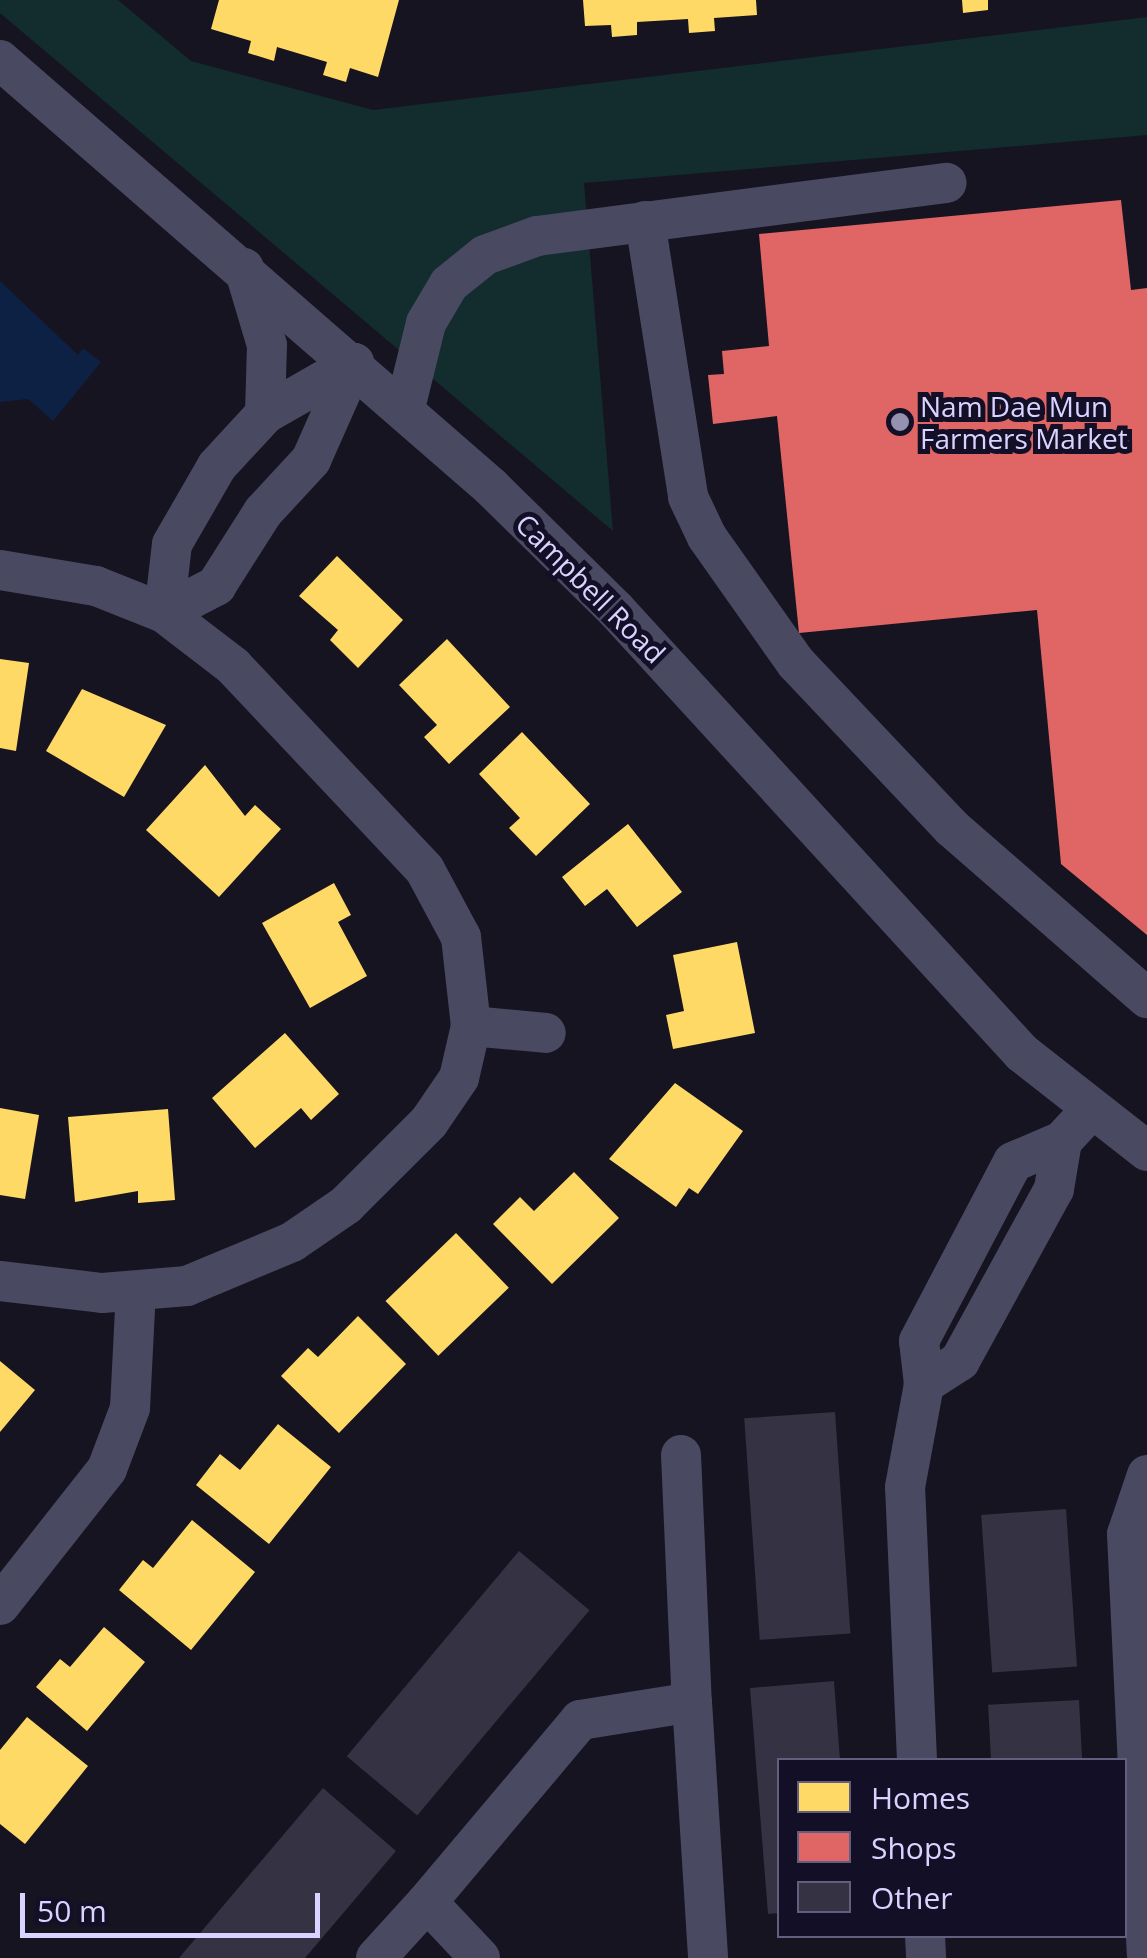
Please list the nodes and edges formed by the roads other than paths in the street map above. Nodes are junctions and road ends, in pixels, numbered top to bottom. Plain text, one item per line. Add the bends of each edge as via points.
1 (0, 60) edge
2 (947, 183) dead end
3 (645, 221) junction
4 (242, 264) junction
5 (354, 363) junction
6 (405, 408) junction
7 (265, 414) junction
8 (0, 570) edge
9 (164, 613) junction
10 (1147, 998) edge
11 (471, 1026) junction
12 (546, 1032) dead end
13 (1075, 1127) junction
14 (1147, 1151) edge
15 (0, 1280) edge
16 (136, 1291) junction
17 (681, 1455) dead end
18 (1147, 1475) edge
19 (0, 1606) edge
20 (692, 1702) junction
21 (917, 1758) edge
22 (428, 1902) junction
23 (1147, 1954) edge
24 (376, 1958) edge
25 (480, 1958) edge
26 (708, 1958) edge

1 - 4 street, Campbell Road
2 - 3 street
3 - 6 street via 537,236 485,256 450,284 426,323
3 - 10 street via 688,497 707,537 796,662 952,828
4 - 5 street, Campbell Road
4 - 7 street via 266,345
5 - 6 street, Campbell Road
5 - 7 street
5 - 9 street via 311,460 263,512 216,586
6 - 13 street, Campbell Road via 616,610 1022,1053
7 - 9 street via 217,466 172,544
8 - 9 street via 96,586
9 - 11 street via 233,666 425,870 461,937
11 - 12 street
11 - 16 street via 459,1078 429,1122 346,1206 229,1273
13 - 14 street, Campbell Road
13 - 21 street via 1013,1162 919,1341 924,1384 905,1488
15 - 16 street
16 - 19 street via 130,1408 107,1469
17 - 20 street
18 - 23 street via 1127,1534
20 - 22 street via 580,1720
20 - 26 street
22 - 24 street
22 - 25 street

